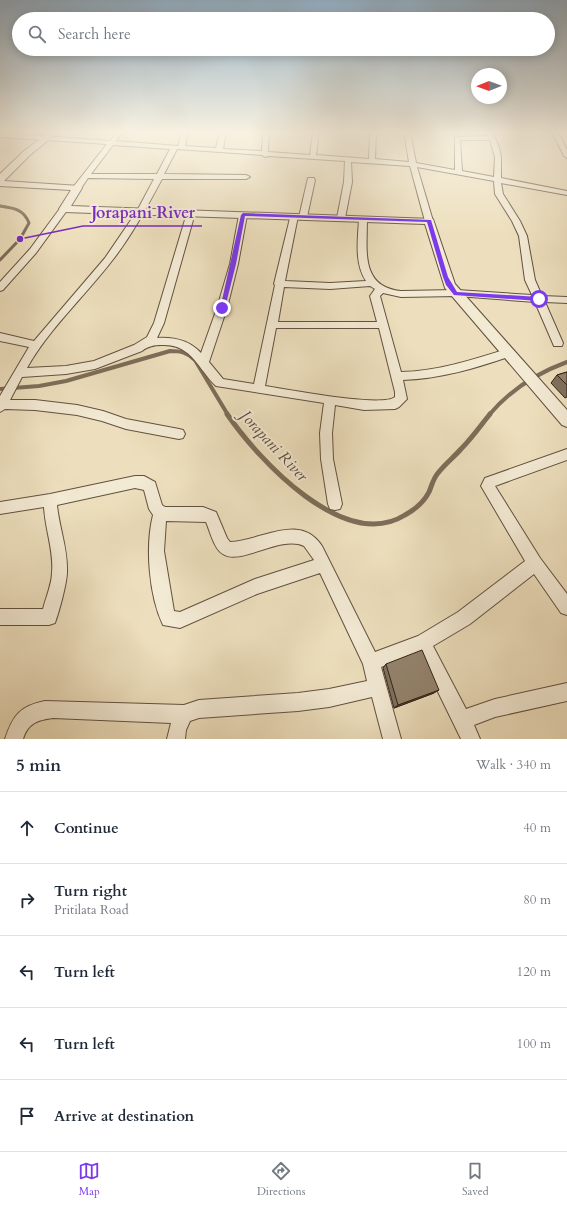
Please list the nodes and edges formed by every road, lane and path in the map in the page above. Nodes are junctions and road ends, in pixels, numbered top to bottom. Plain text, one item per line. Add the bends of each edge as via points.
1 (14, 166) edge
2 (94, 166) edge
3 (165, 166) edge
4 (348, 166) edge
5 (414, 166) edge
6 (427, 166) edge
7 (458, 166) edge
8 (498, 166) edge
9 (458, 172) junction
10 (87, 176) junction
11 (159, 176) junction
12 (246, 177) dead end
13 (0, 179) edge
14 (311, 180) dead end
15 (497, 180) junction
16 (0, 183) edge
17 (77, 188) junction
18 (566, 194) edge
19 (64, 209) junction
20 (141, 211) junction
21 (191, 213) junction
22 (243, 215) junction
23 (298, 217) junction
24 (341, 218) junction
25 (363, 219) junction
26 (429, 221) junction
27 (279, 284) junction
28 (377, 286) junction
29 (0, 288) edge
30 (456, 293) junction
31 (539, 299) junction
32 (567, 300) edge
33 (271, 325) junction
34 (382, 325) junction
35 (0, 338) edge
36 (558, 343) dead end
37 (36, 344) junction
38 (144, 344) junction
39 (509, 355) junction
40 (203, 363) junction
41 (18, 374) junction
42 (396, 376) junction
43 (259, 389) junction
44 (330, 401) junction
45 (2, 404) edge
46 (567, 421) edge
47 (179, 434) dead end
48 (567, 454) edge
49 (50, 500) junction
50 (334, 504) dead end
51 (0, 508) edge
52 (161, 513) junction
53 (535, 563) junction
54 (324, 564) junction
55 (567, 607) edge
56 (0, 617) edge
57 (423, 643) junction
58 (371, 662) junction
59 (378, 687) junction
60 (567, 692) edge
61 (184, 714) junction
62 (462, 720) junction
63 (14, 739) edge
64 (176, 739) edge
65 (392, 739) edge
66 (471, 739) edge

1 - 13 street
2 - 10 street
3 - 11 street
4 - 24 street via 348,182
5 - 26 street
6 - 9 street
7 - 9 street
8 - 15 street
9 - 15 street
10 - 11 street
10 - 17 street
11 - 12 street
11 - 20 street
14 - 23 street
15 - 18 street
15 - 31 street via 499,194 523,236 530,280
16 - 17 street
17 - 19 street
19 - 20 street
19 - 29 street via 33,251
20 - 21 street
20 - 37 street via 104,266
21 - 22 street
21 - 38 street via 159,323
22 - 23 street
22 - 40 street via 234,264
23 - 24 street
23 - 27 street
24 - 25 street
25 - 26 street
25 - 28 street via 364,261 367,273
26 - 30 street via 445,277
27 - 28 street
27 - 33 street
28 - 30 street via 391,292 402,293
28 - 34 street via 375,296
30 - 31 street
30 - 39 street
31 - 32 street
31 - 36 street
33 - 34 street
33 - 43 street
34 - 42 street
35 - 37 street
37 - 41 street
38 - 40 street via 176,342 186,345
38 - 41 street via 94,365
39 - 42 street via 444,373
39 - 46 street
40 - 43 street via 210,374 220,382
41 - 45 street
42 - 44 street via 401,399 394,404 364,405
43 - 44 street
44 - 50 street via 326,433 327,459
45 - 47 street via 77,410 126,424
48 - 53 street via 488,484 488,488
49 - 51 street
49 - 52 street via 144,482 150,486 156,508
49 - 56 street via 60,573 49,616
52 - 54 street via 203,514 211,517 222,543 228,549 237,550 285,537 298,537 309,541
52 - 54 street via 155,542 169,619 180,620 255,587
53 - 55 street
53 - 57 street via 464,618
54 - 58 street
57 - 58 street
57 - 62 street
58 - 59 street
59 - 61 street via 329,698 263,706 199,709
59 - 65 street
60 - 62 street via 495,708
61 - 63 street via 53,708 37,710 26,716
61 - 64 street
62 - 66 street

